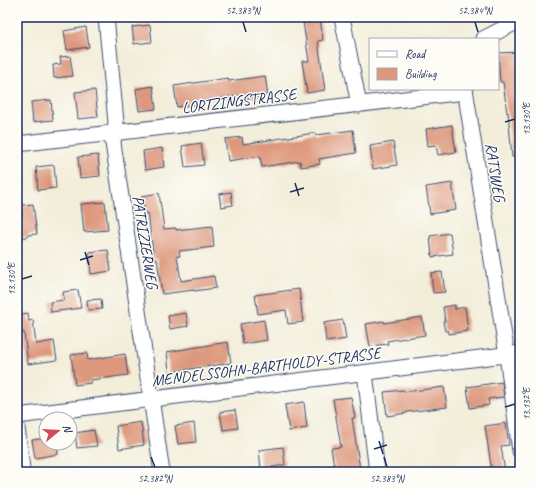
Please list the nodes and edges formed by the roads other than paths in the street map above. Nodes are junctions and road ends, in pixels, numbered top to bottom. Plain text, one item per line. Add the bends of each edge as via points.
1 (106, 17) edge
2 (342, 17) edge
3 (520, 20) edge
4 (485, 38) edge
5 (465, 91) edge
6 (359, 105) junction
7 (114, 133) junction
8 (17, 144) edge
9 (514, 354) edge
10 (365, 373) junction
11 (151, 398) junction
12 (18, 416) edge
13 (520, 451) edge
14 (26, 472) edge
15 (162, 472) edge
16 (377, 472) edge

1 - 7 street, PATRIZIERWEG via 116,122
2 - 6 street
3 - 4 street
5 - 6 street, LORTZINGSTRASSE
5 - 9 street, RATSWEG
6 - 7 street, LORTZINGSTRASSE
7 - 8 street, LORTZINGSTRASSE
7 - 11 street, PATRIZIERWEG via 113,143
9 - 10 street, MENDELSSOHN-BARTHOLDY-STRASSE
9 - 13 street, RATSWEG
10 - 11 street, MENDELSSOHN-BARTHOLDY-STRASSE
10 - 16 street
11 - 12 street, MENDELSSOHN-BARTHOLDY-STRASSE
11 - 15 street, PATRIZIERWEG
12 - 14 lane

